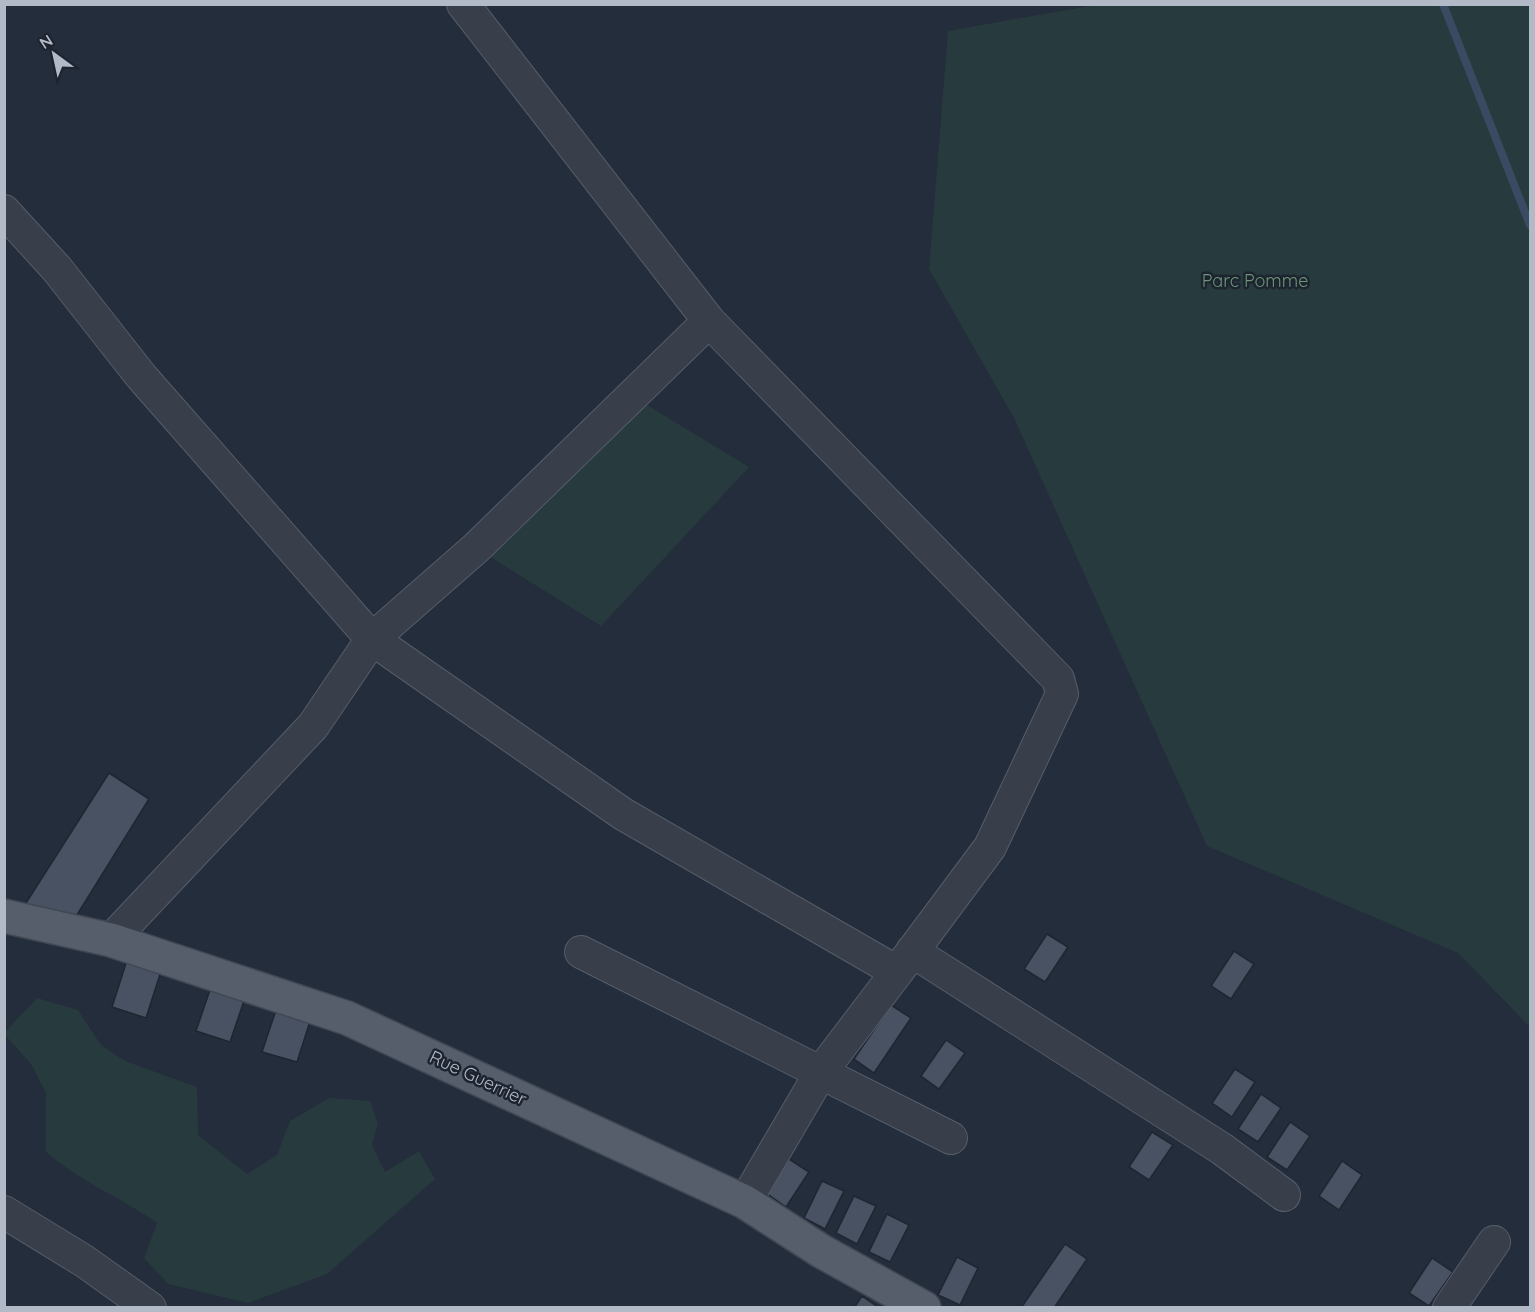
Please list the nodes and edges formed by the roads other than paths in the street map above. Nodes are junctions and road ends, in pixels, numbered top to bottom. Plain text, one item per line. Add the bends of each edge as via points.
1 (464, 4) edge
2 (4, 211) edge
3 (709, 321) junction
4 (372, 639) junction
5 (4, 916) edge
6 (111, 940) junction
7 (581, 952) dead end
8 (905, 962) junction
9 (821, 1072) junction
10 (951, 1138) dead end
11 (1284, 1195) dead end
12 (745, 1202) junction
13 (8, 1223) edge
14 (1494, 1242) dead end
15 (150, 1308) edge
16 (924, 1308) edge
17 (1449, 1308) edge

1 - 3 street
2 - 4 street via 57,269 141,376
3 - 4 street via 476,548
3 - 8 street via 1062,687 990,848
4 - 6 street via 313,726
4 - 8 street via 623,814
5 - 6 main road, Rue Guerrier
6 - 12 main road, Rue Guerrier via 347,1018
7 - 9 street
8 - 9 street
8 - 11 street via 1222,1149
9 - 10 street
9 - 12 street
12 - 16 main road, Rue Guerrier via 821,1251
13 - 15 street via 84,1261
14 - 17 street

